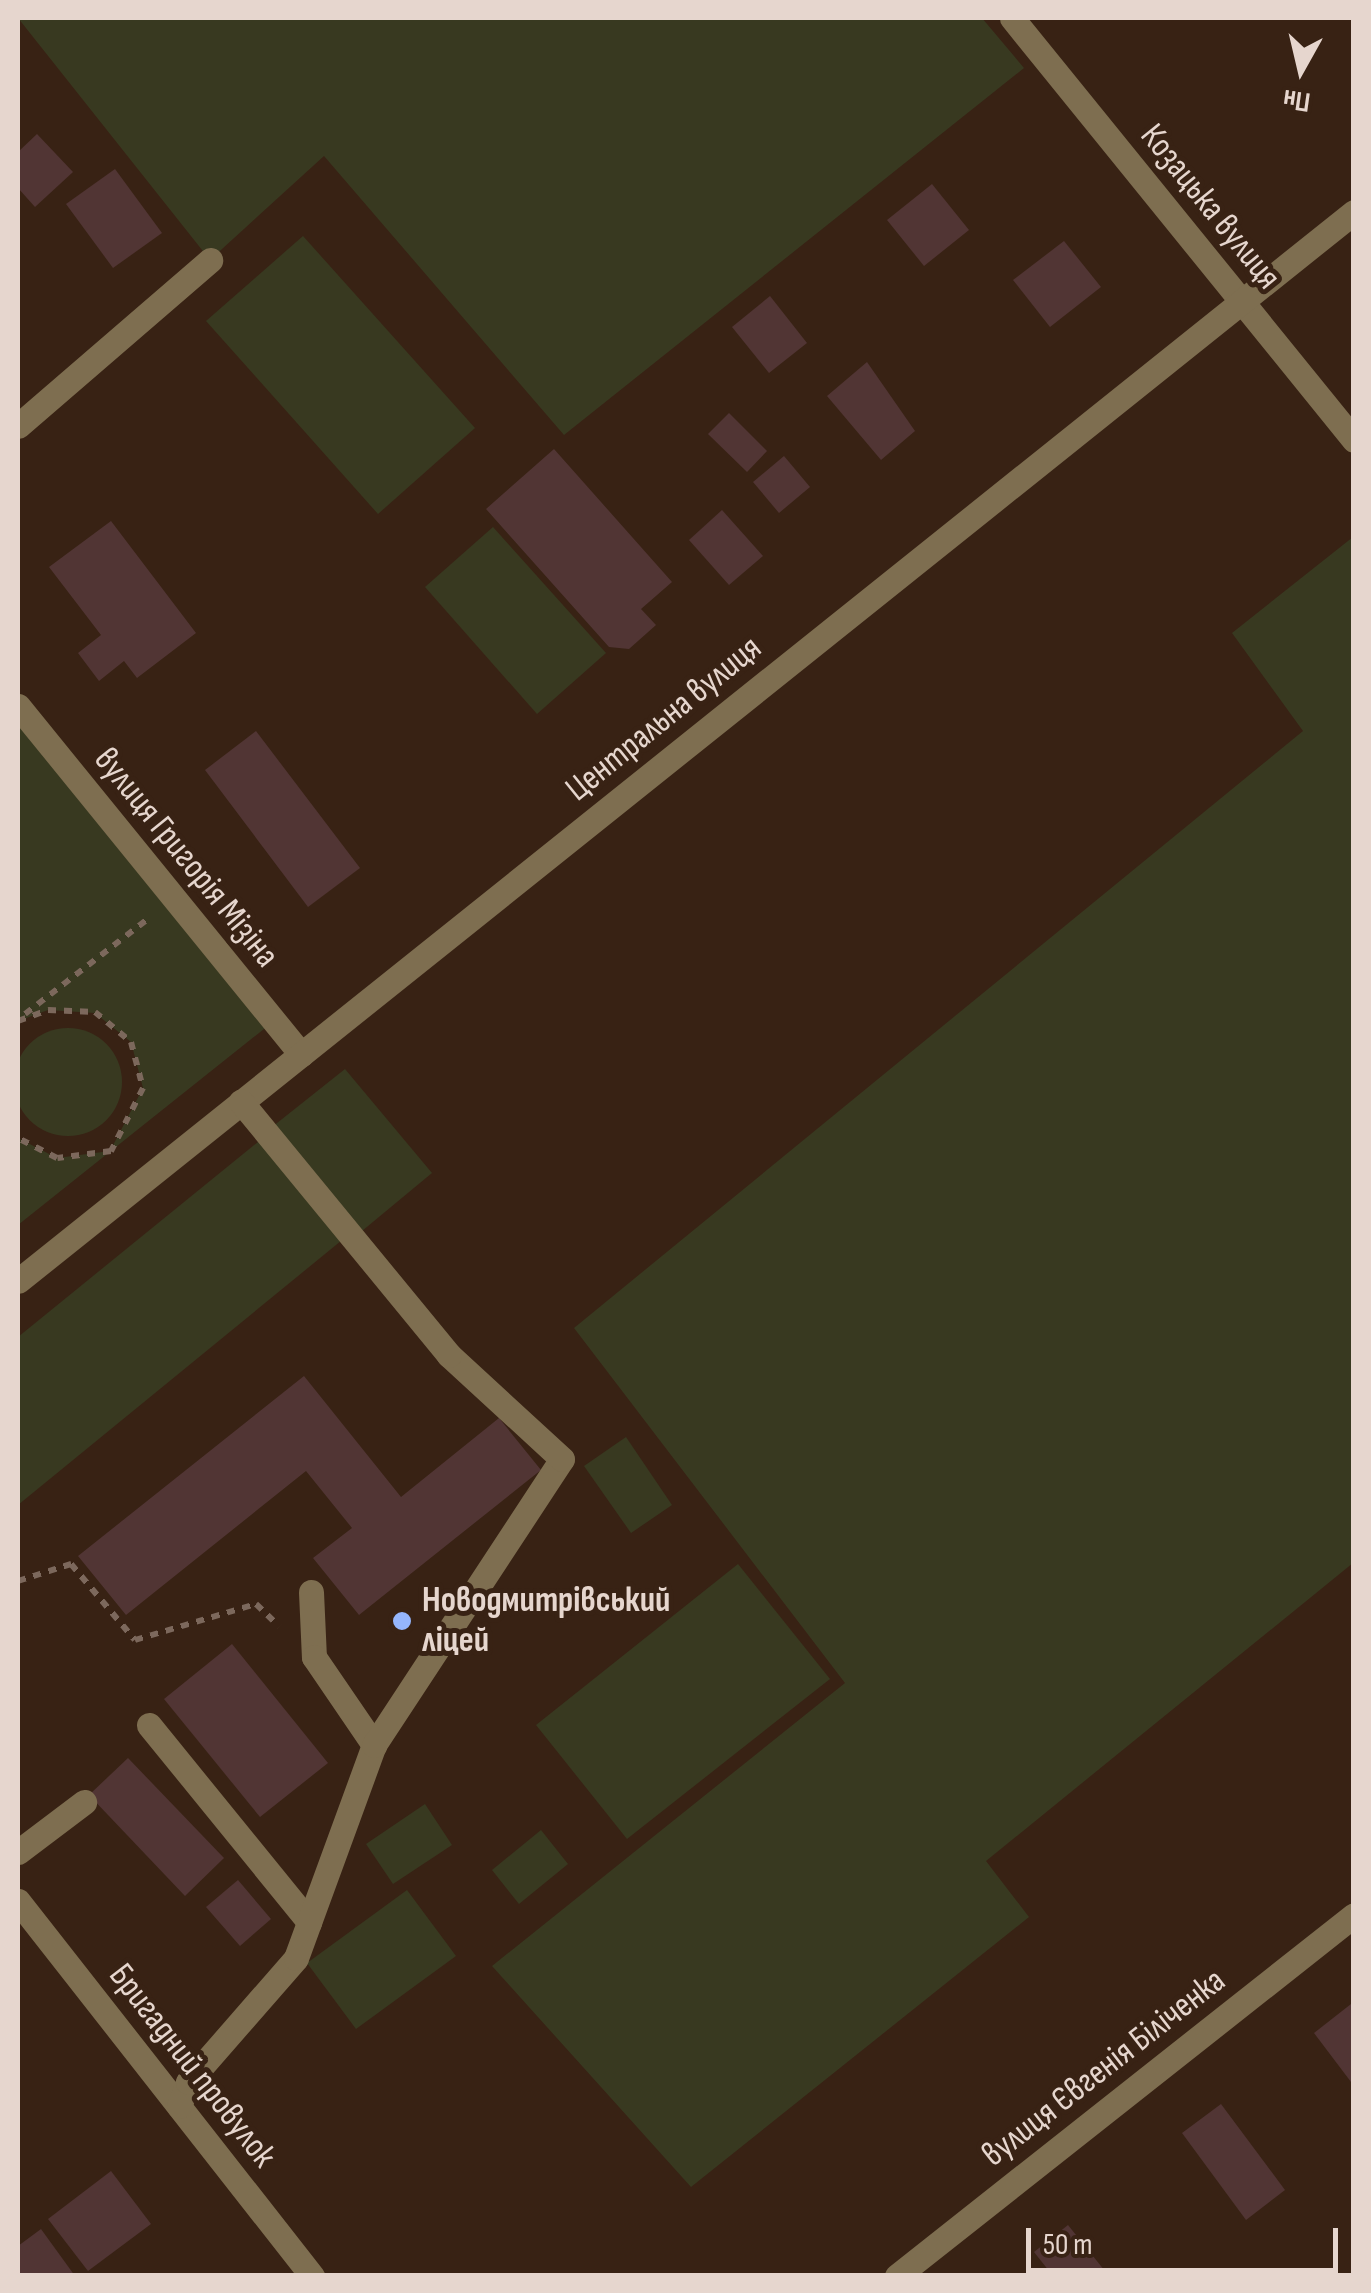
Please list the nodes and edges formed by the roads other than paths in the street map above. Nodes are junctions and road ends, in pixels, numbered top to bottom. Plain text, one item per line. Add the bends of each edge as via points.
1 (1012, 18) edge
2 (1354, 212) edge
3 (210, 260) dead end
4 (1242, 302) junction
5 (18, 426) edge
6 (1354, 440) edge
7 (18, 706) edge
8 (301, 1054) junction
9 (241, 1102) junction
10 (18, 1281) edge
11 (312, 1592) dead end
12 (149, 1725) dead end
13 (374, 1745) junction
14 (84, 1802) dead end
15 (18, 1852) edge
16 (18, 1900) edge
17 (1354, 1915) edge
18 (309, 1922) junction
19 (179, 2106) junction
20 (312, 2276) edge
21 (897, 2276) edge

1 - 4 street, Козацька вулиця
2 - 4 street, Центральна вулиця
3 - 5 street
4 - 6 street, Козацька вулиця
4 - 8 street, Центральна вулиця
7 - 8 street, вулиця Григорія Мізіна
8 - 9 street, Центральна вулиця
9 - 10 street, Центральна вулиця
9 - 13 street via 449,1355 562,1459
11 - 13 street via 314,1657
12 - 18 street
13 - 18 street
14 - 15 street
16 - 19 street, Бригадний провулок
17 - 21 street, вулиця Євгенія Біліченка
18 - 19 street via 296,1958 188,2082
19 - 20 street, Бригадний провулок

